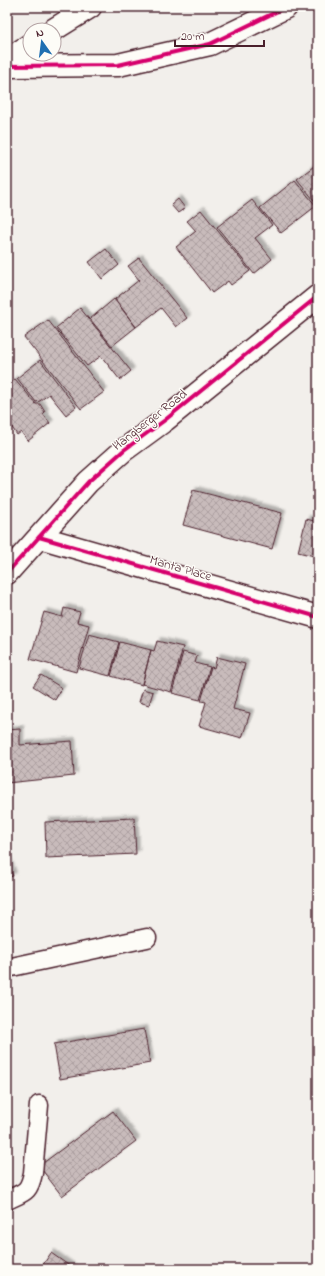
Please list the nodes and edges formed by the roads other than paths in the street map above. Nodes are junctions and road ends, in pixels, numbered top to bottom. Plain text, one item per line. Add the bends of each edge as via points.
1 (90, 7) edge
2 (286, 7) edge
3 (62, 25) edge
4 (22, 50) edge
5 (7, 60) edge
6 (7, 66) edge
7 (318, 296) edge
8 (39, 537) junction
9 (7, 572) edge
10 (318, 617) edge
11 (148, 938) dead end
12 (7, 968) edge
13 (39, 1105) dead end
14 (7, 1200) edge

1 - 3 street
2 - 6 street via 210,44 118,65
4 - 5 street
7 - 8 street, Hangberger Road via 124,450 88,482
8 - 9 street, Hangberger Road
8 - 10 street, Manta Place
11 - 12 lane
13 - 14 lane via 31,1184 25,1192

